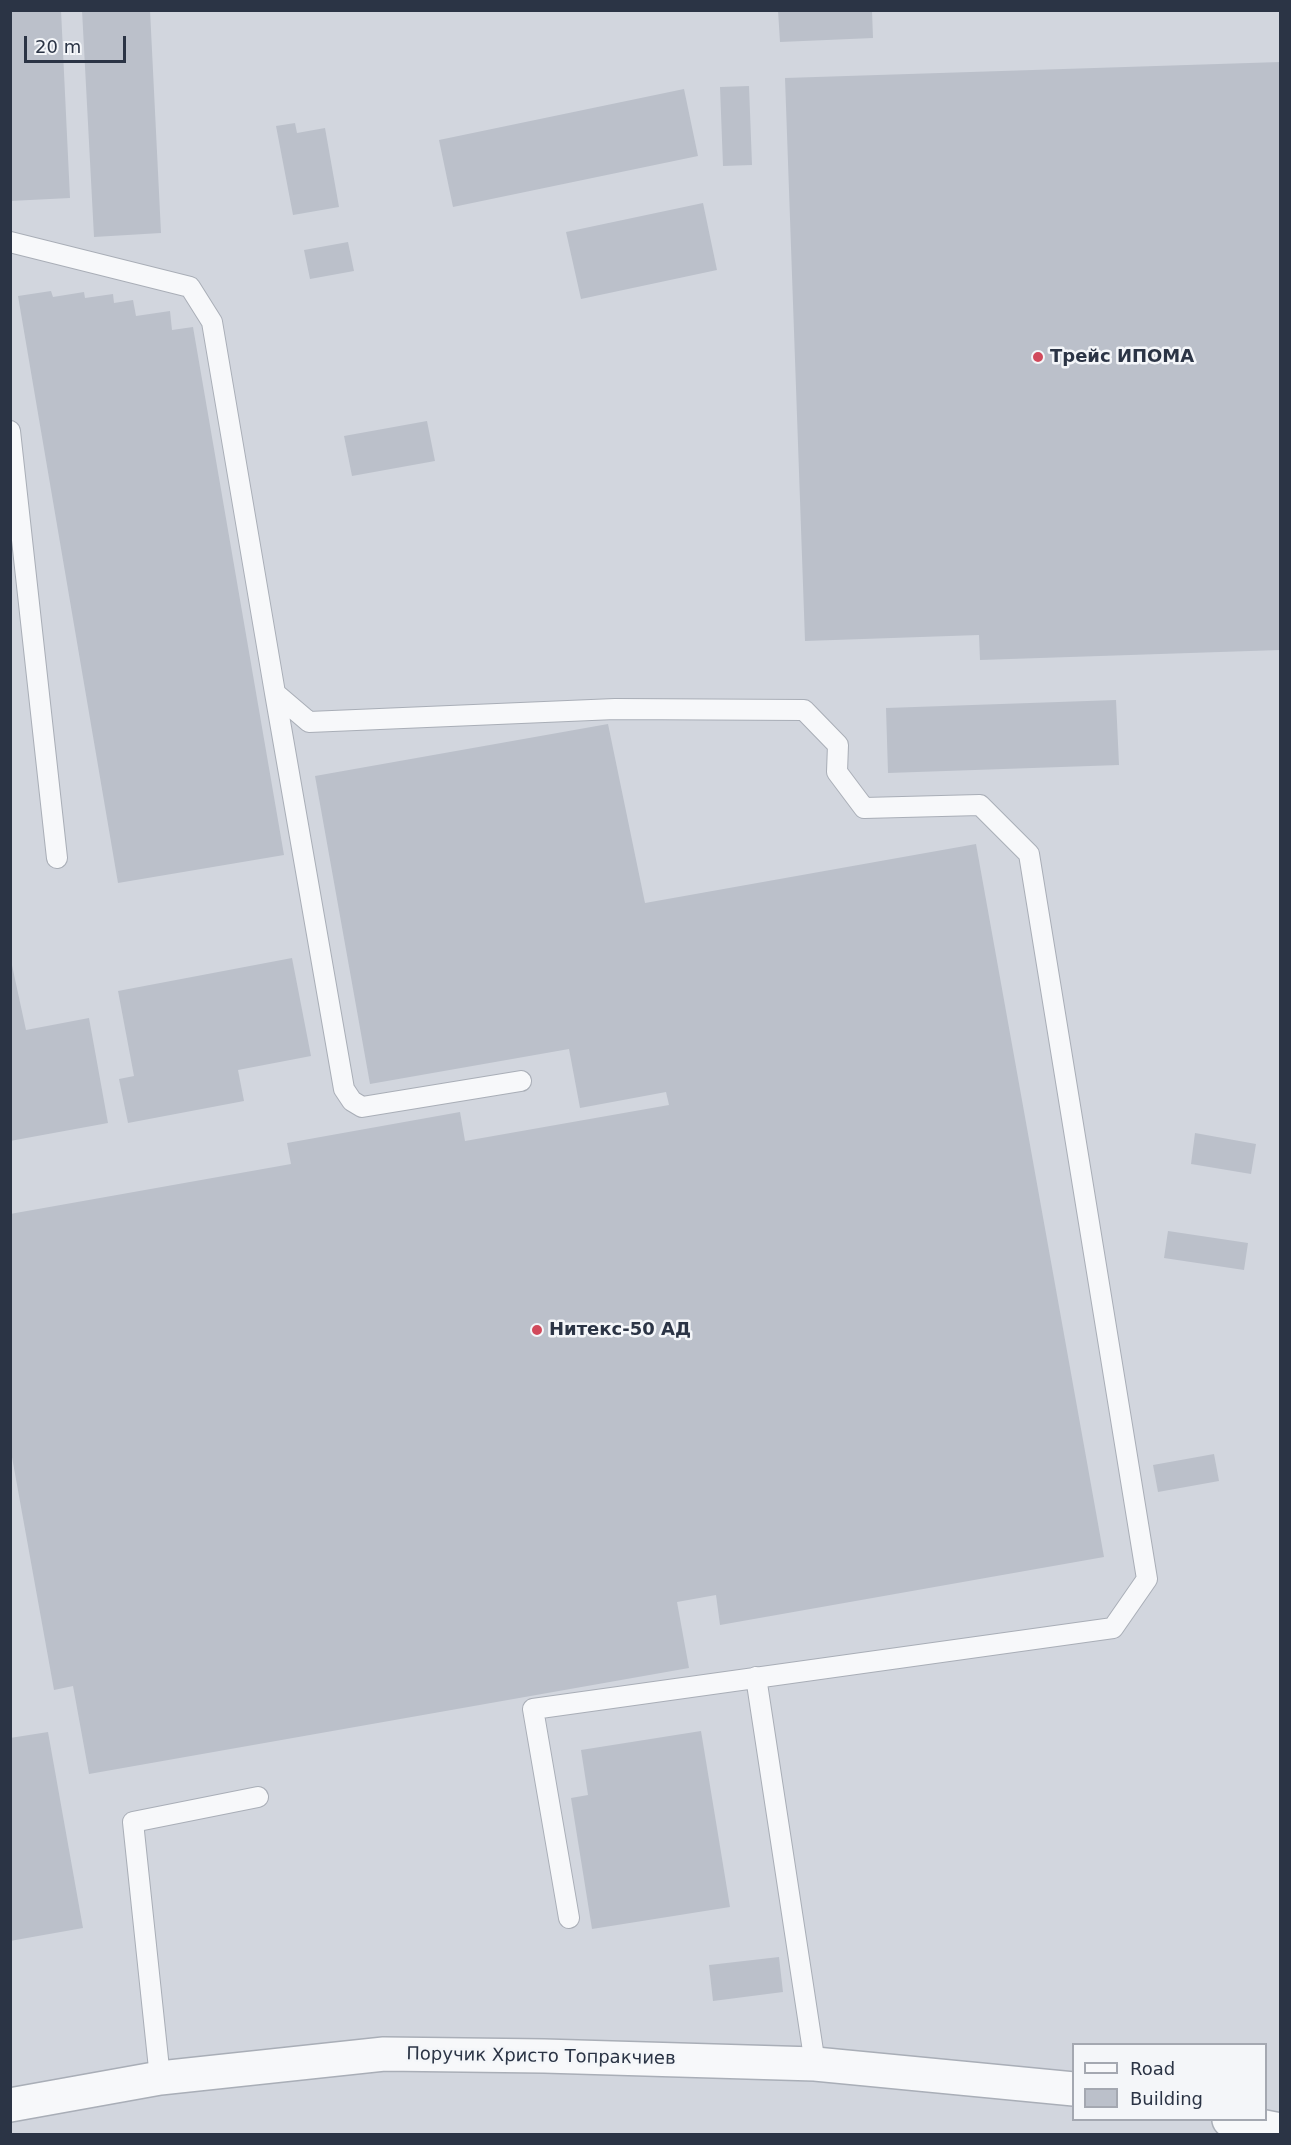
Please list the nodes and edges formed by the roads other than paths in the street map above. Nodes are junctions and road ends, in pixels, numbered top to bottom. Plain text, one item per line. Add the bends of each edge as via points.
1 (10, 242) edge
2 (10, 431) edge
3 (275, 693) junction
4 (57, 858) dead end
5 (521, 1080) dead end
6 (756, 1677) junction
7 (258, 1797) dead end
8 (568, 1918) dead end
9 (815, 2064) junction
10 (160, 2078) junction
11 (1072, 2089) edge
12 (10, 2105) edge
13 (1234, 2121) edge
14 (1281, 2130) edge

1 - 3 lane via 190,287 212,322
2 - 4 lane
3 - 5 lane via 344,1089 362,1107
3 - 6 lane via 309,722 615,709 804,710 838,745 837,772 864,808 980,806 1029,854 1147,1580 1113,1628
6 - 8 lane via 533,1709
6 - 9 lane
7 - 10 lane via 133,1822
9 - 10 street, Поручик Христо Топракчиев via 384,2054
9 - 11 street, Поручик Христо Топракчиев
10 - 12 street, Поручик Христо Топракчиев
13 - 14 street

